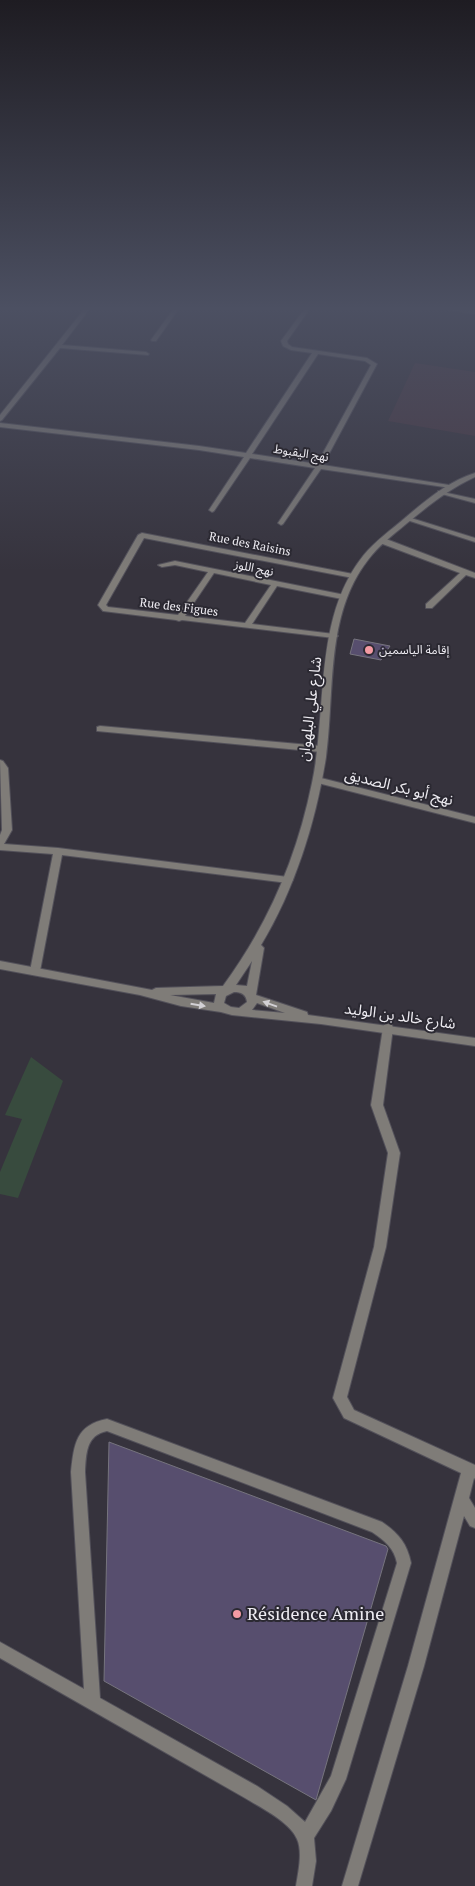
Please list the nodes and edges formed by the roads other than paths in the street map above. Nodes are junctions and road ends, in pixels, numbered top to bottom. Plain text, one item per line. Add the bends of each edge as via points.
1 (19, 395) edge
2 (288, 395) edge
3 (357, 395) edge
4 (0, 419) edge
5 (0, 425) edge
6 (249, 456) junction
7 (319, 466) junction
8 (473, 477) edge
9 (449, 487) junction
10 (440, 492) junction
11 (475, 501) edge
12 (212, 510) dead end
13 (409, 519) junction
14 (280, 523) dead end
15 (142, 536) joint
16 (475, 540) edge
17 (383, 541) junction
18 (162, 565) dead end
19 (213, 570) junction
20 (465, 572) junction
21 (353, 576) junction
22 (475, 576) edge
23 (275, 584) junction
24 (342, 597) junction
25 (429, 606) dead end
26 (180, 619) junction
27 (247, 626) junction
28 (334, 636) junction
29 (100, 729) dead end
30 (321, 750) junction
31 (0, 763) edge
32 (317, 780) junction
33 (475, 820) edge
34 (0, 845) edge
35 (58, 851) junction
36 (288, 880) junction
37 (260, 942) junction
38 (0, 965) edge
39 (35, 971) junction
40 (226, 989) junction
41 (140, 991) junction
42 (252, 997) junction
43 (223, 1008) junction
44 (238, 1012) junction
45 (321, 1020) junction
46 (388, 1028) junction
47 (475, 1042) edge
48 (472, 1471) edge
49 (462, 1500) junction
50 (475, 1521) edge
51 (0, 1650) edge
52 (93, 1702) junction
53 (305, 1837) junction
54 (304, 1886) edge
55 (350, 1886) edge

1 - 4 street
2 - 6 street
3 - 7 street
5 - 6 street, نهج اليقبوط
6 - 7 street, نهج اليقبوط
6 - 12 street
7 - 9 street, نهج اليقبوط
7 - 14 street
8 - 9 street, شارع علي البلهوان
9 - 10 street, شارع علي البلهوان
10 - 11 street
10 - 13 street, شارع علي البلهوان
13 - 16 street
13 - 17 street, شارع علي البلهوان
15 - 21 street, Rue des Raisins
15 - 26 street, Rue des Figues via 102,605 106,609
17 - 20 street
17 - 21 street, شارع علي البلهوان via 369,552
18 - 19 street, نهج اللوز via 175,563
19 - 23 street, نهج اللوز
19 - 26 street
20 - 22 street
20 - 25 street
21 - 24 street, شارع علي البلهوان
23 - 24 street, نهج اللوز
23 - 27 street
24 - 28 street, شارع علي البلهوان
26 - 27 street, Rue des Figues
27 - 28 street, Rue des Figues
28 - 30 street, شارع علي البلهوان
29 - 30 street
30 - 32 street, شارع علي البلهوان
31 - 34 street via 4,768 7,830
32 - 33 street, نهج أبو بكر الصديق
32 - 36 street, شارع علي البلهوان via 304,834
34 - 35 street
35 - 36 street
35 - 39 street
36 - 37 street, شارع علي البلهوان
37 - 40 street, شارع علي البلهوان
37 - 42 street
38 - 39 street
39 - 41 street
40 - 41 street
40 - 42 street via 239,988
40 - 43 street via 218,999
41 -> 43 street via 180,1002
42 - 44 street via 249,1007
45 -> 42 street, شارع خالد بن الوليد
43 - 44 street
44 - 45 street, شارع خالد بن الوليد
45 - 46 street, شارع خالد بن الوليد
46 - 47 street, شارع خالد بن الوليد
46 - 48 street via 377,1105 394,1153 380,1246 340,1398 349,1414
48 - 49 street
49 - 50 street
49 - 55 street
51 - 52 street
52 - 53 street via 251,1792 288,1817
52 - 53 street via 78,1472 80,1450 86,1435 96,1426 107,1425 377,1527 394,1539 402,1551 404,1564 338,1779
53 - 54 street via 308,1868

